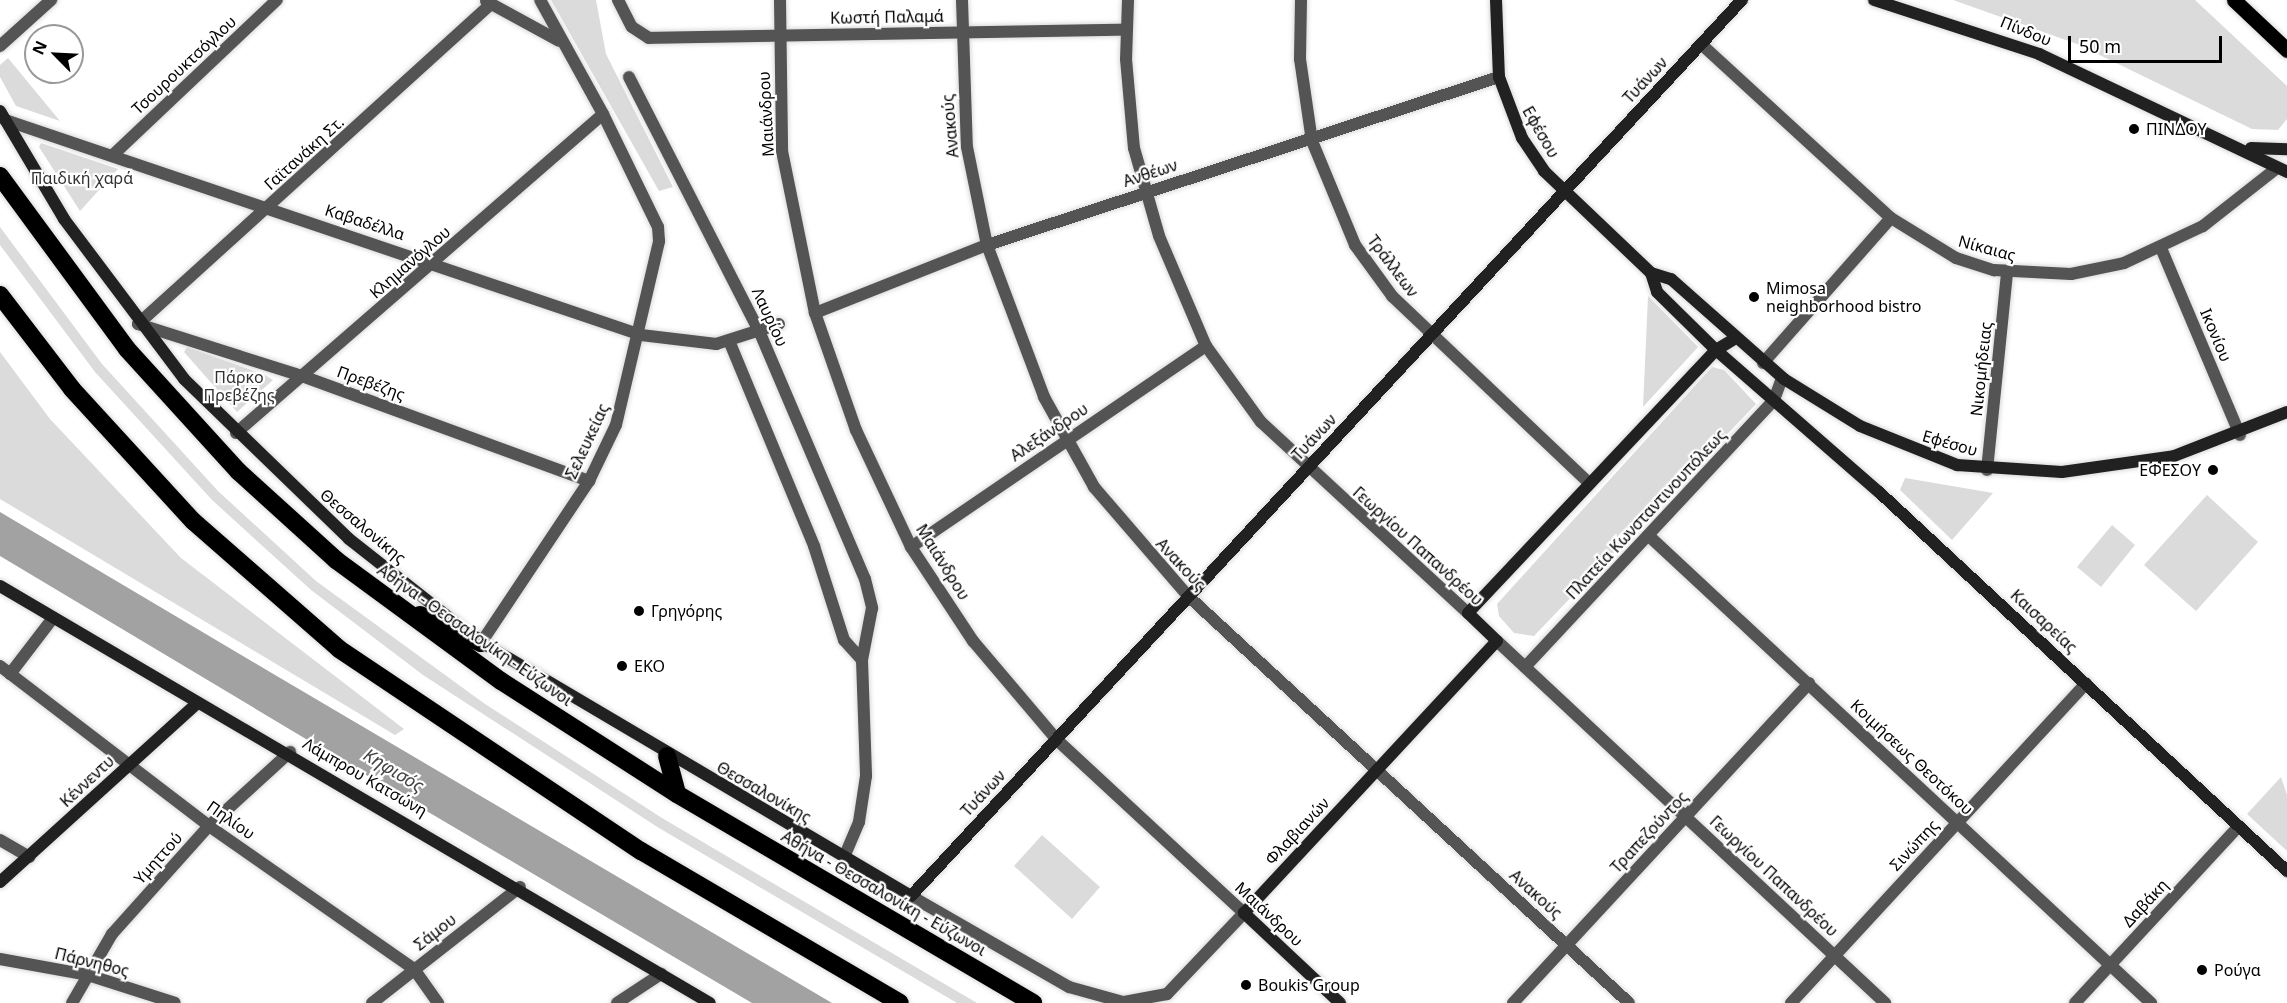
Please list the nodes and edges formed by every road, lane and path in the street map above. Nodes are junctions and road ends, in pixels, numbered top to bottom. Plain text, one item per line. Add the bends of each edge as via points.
1 (51, 0) edge
2 (277, 0) edge
3 (540, 0) edge
4 (618, 0) edge
5 (780, 0) edge
6 (962, 0) edge
7 (1128, 0) edge
8 (1301, 0) edge
9 (1496, 0) edge
10 (1742, 0) edge
11 (1874, 0) edge
12 (2234, 0) edge
13 (488, 2) edge
14 (1126, 30) junction
15 (961, 32) junction
16 (778, 35) junction
17 (559, 41) junction
18 (1701, 44) junction
19 (0, 46) edge
20 (2287, 50) edge
21 (629, 77) dead end
22 (1498, 77) junction
23 (603, 114) junction
24 (3, 116) edge
25 (1312, 141) junction
26 (2224, 141) junction
27 (2287, 149) edge
28 (114, 154) junction
29 (2282, 170) edge
30 (0, 176) edge
31 (1144, 192) junction
32 (1564, 192) junction
33 (268, 208) junction
34 (1891, 219) junction
35 (987, 245) junction
36 (2161, 248) junction
37 (436, 263) junction
38 (2007, 272) junction
39 (1650, 273) junction
40 (0, 295) edge
41 (815, 313) junction
42 (138, 324) junction
43 (779, 324) dead end
44 (760, 333) junction
45 (641, 335) junction
46 (1431, 335) junction
47 (1734, 339) junction
48 (730, 343) junction
49 (1206, 345) junction
50 (1716, 351) junction
51 (1764, 363) junction
52 (302, 376) junction
53 (1782, 378) junction
54 (1774, 400) junction
55 (2287, 412) edge
56 (236, 433) junction
57 (2240, 435) junction
58 (1064, 441) junction
59 (1307, 468) junction
60 (1987, 470) junction
61 (590, 481) junction
62 (1588, 482) junction
63 (1649, 536) junction
64 (911, 547) junction
65 (0, 586) edge
66 (1188, 596) junction
67 (382, 597) junction
68 (1468, 613) junction
69 (53, 618) junction
70 (1497, 641) junction
71 (481, 643) junction
72 (862, 660) junction
73 (0, 666) edge
74 (1526, 668) junction
75 (10, 674) junction
76 (1809, 683) junction
77 (2086, 683) junction
78 (196, 704) junction
79 (1056, 738) junction
80 (290, 752) junction
81 (667, 756) junction
82 (129, 764) junction
83 (1375, 771) junction
84 (677, 794) junction
85 (1687, 816) junction
86 (1958, 822) junction
87 (209, 826) junction
88 (2239, 826) junction
89 (0, 840) edge
90 (30, 857) junction
91 (844, 857) junction
92 (2287, 871) edge
93 (0, 882) edge
94 (520, 887) junction
95 (910, 896) junction
96 (1244, 914) junction
97 (1567, 944) junction
98 (1834, 956) junction
99 (0, 959) edge
100 (2109, 965) junction
101 (414, 969) junction
102 (661, 974) junction
103 (88, 975) junction
104 (1101, 999) joint
105 (72, 1003) edge
106 (175, 1003) edge
107 (372, 1003) edge
108 (438, 1003) edge
109 (618, 1003) edge
110 (710, 1003) edge
111 (900, 1003) edge
112 (1033, 1003) edge
113 (1340, 1003) edge
114 (1513, 1003) edge
115 (1629, 1003) edge
116 (1791, 1003) edge
117 (1885, 1003) edge
118 (2075, 1003) edge
119 (2151, 1003) edge

1 - 19 street
2 - 28 street, Τσουρουκτσόγλου
3 - 17 street
4 - 16 street, Κωστή Παλαμά via 632,27 649,38
5 - 16 street, Μαιάνδρου
6 - 15 street, Ανακούς
7 - 14 street, Γεωργίου Παπανδρέου
8 - 25 street, Τράλλεων via 1300,59
9 - 22 street, Εφέσου
10 - 18 street, Τυάνων
11 - 26 street, Πίνδου via 2030,50
12 - 20 main road
13 - 17 street
13 - 33 street, Γαϊτανάκη Στ.
14 - 15 street, Κωστή Παλαμά
14 - 31 street, Γεωργίου Παπανδρέου via 1132,129
15 - 16 street, Κωστή Παλαμά
15 - 35 street, Ανακούς via 967,147
16 - 41 street, Μαιάνδρου via 782,151
17 - 23 street
18 - 32 street, Τυάνων
18 - 34 street, Νίκαιας
21 - 44 street, Λαυρίου
22 - 25 street, Ανθέων
22 - 32 street, Εφέσου via 1526,145
23 - 37 street, Κλημανόγλου
23 - 45 street, Σελευκείας via 658,227
24 - 28 street, Καβαδέλλα
24 - 42 street, Θεσσαλονίκης
25 - 31 street, Ανθέων
25 - 46 street, Τράλλεων via 1355,245 1392,296
26 - 27 street, Πίνδου via 2264,152
26 - 29 street, Πίνδου
28 - 33 street, Καβαδέλλα
29 - 36 street, Νίκαιας via 2221,214
30 - 67 highway, Αθήνα - Θεσσαλονίκη - Εύζωνοι via 127,349 239,472
31 - 35 street, Ανθέων
31 - 49 street, Γεωργίου Παπανδρέου via 1178,286
32 - 39 street, Εφέσου
32 - 46 street, Τυάνων
33 - 37 street, Καβαδέλλα
33 - 42 street, Γαϊτανάκη Στ.
34 - 38 street, Νίκαιας via 1956,258
34 - 51 street
35 - 41 street, Ανθέων
35 - 58 street, Ανακούς
36 - 38 street, Νίκαιας via 2085,273
36 - 57 street, Ικονίου
37 - 45 street, Καβαδέλλα
37 - 52 street, Κλημανόγλου
38 - 60 street, Νικομήδειας
39 - 47 street, Εφέσου via 1671,279
39 - 50 street, Εφέσου via 1657,292
40 - 111 highway via 72,389 193,521 339,649 641,851
41 - 64 street, Μαιάνδρου via 856,430
42 - 52 street, Πρεβέζης
42 - 56 street, Θεσσαλονίκης
43 - 44 street
44 - 48 street
44 - 72 street, Λαυρίου via 865,579 872,608
45 - 48 street, Καβαδέλλα
45 - 61 street, Σελευκείας via 616,425
46 - 59 street, Τυάνων
46 - 62 street, Τράλλεων
47 - 50 street
47 - 51 street, Εφέσου
48 - 72 street via 814,546 844,640
49 - 58 street, Αλεξάνδρου
49 - 59 street, Γεωργίου Παπανδρέου via 1261,422
50 - 54 street, Εφέσου
50 - 62 street
51 - 53 street, Εφέσου
52 - 56 street, Κλημανόγλου
52 - 61 street, Πρεβέζης
53 - 54 street, Πλατεία Κωνσταντινουπόλεως
53 - 60 street, Εφέσου via 1888,440 1946,462
54 - 63 street, Πλατεία Κωνσταντινουπόλεως
54 - 77 street, Καισαρείας
55 - 57 street, Εφέσου
56 - 71 street, Θεσσαλονίκης via 350,539
57 - 60 street, Εφέσου via 2108,469
58 - 64 street, Αλεξάνδρου
58 - 66 street, Ανακούς via 1133,537
59 - 66 street, Τυάνων
59 - 68 street, Γεωργίου Παπανδρέου
61 - 71 street, Σελευκείας
62 - 68 street
63 - 74 street, Πλατεία Κωνσταντινουπόλεως
63 - 76 street, Κοιμήσεως Θεοτόκου
64 - 79 street, Μαιάνδρου via 973,641
65 - 69 street, Λάμπρου Κατσώνη
66 - 79 street, Τυάνων
66 - 83 street, Ανακούς
67 - 71 highway
67 - 84 highway, Αθήνα - Θεσσαλονίκη - Εύζωνοι
68 - 70 street, Γεωργίου Παπανδρέου
69 - 75 street
69 - 78 street, Λάμπρου Κατσώνη
70 - 74 street, Γεωργίου Παπανδρέου
70 - 83 street, Φλαβιανών
71 - 81 street, Θεσσαλονίκης
72 - 91 street via 866,776 859,822
73 - 75 street, Πηλίου
74 - 85 street, Γεωργίου Παπανδρέου
75 - 82 street, Πηλίου
76 - 85 street, Τραπεζούντος
76 - 86 street, Κοιμήσεως Θεοτόκου
77 - 86 street, Σινώπης
77 - 88 street, Καισαρείας
78 - 80 street, Λάμπρου Κατσώνη
78 - 82 street, Κέννεντυ
79 - 95 street, Τυάνων
79 - 96 street, Μαιάνδρου
80 - 87 street, Υμηττού
80 - 94 street, Λάμπρου Κατσώνη
81 - 84 highway
81 - 91 street, Θεσσαλονίκης
82 - 87 street, Πηλίου
82 - 90 street, Κέννεντυ
83 - 96 street, Φλαβιανών
83 - 97 street, Ανακούς
84 - 112 highway, Αθήνα - Θεσσαλονίκη - Εύζωνοι
85 - 97 street, Τραπεζούντος
85 - 98 street, Γεωργίου Παπανδρέου
86 - 98 street, Σινώπης
86 - 100 street, Κοιμήσεως Θεοτόκου
87 - 101 street, Πηλίου
87 - 103 street, Υμηττού via 112,934
88 - 92 street, Καισαρείας
88 - 100 street, Δαβάκη
89 - 90 street
90 - 93 street, Κέννεντυ
91 - 95 street, Θεσσαλονίκης
94 - 101 street, Σάμου
94 - 102 street, Λάμπρου Κατσώνη
95 - 104 street, Θεσσαλονίκης via 1069,987
96 - 104 street, Φλαβιανών via 1167,994 1123,1002
96 - 113 street, Μαιάνδρου
97 - 114 street, Τραπεζούντος
97 - 115 street, Ανακούς
98 - 116 street, Σινώπης
98 - 117 street, Γεωργίου Παπανδρέου
99 - 103 street, Πάρνηθος
100 - 118 street, Δαβάκη
100 - 119 street, Κοιμήσεως Θεοτόκου
101 - 107 street, Σάμου
101 - 108 street, Πηλίου
102 - 109 street
102 - 110 street, Λάμπρου Κατσώνη
103 - 105 street, Υμηττού
103 - 106 street, Πάρνηθος

